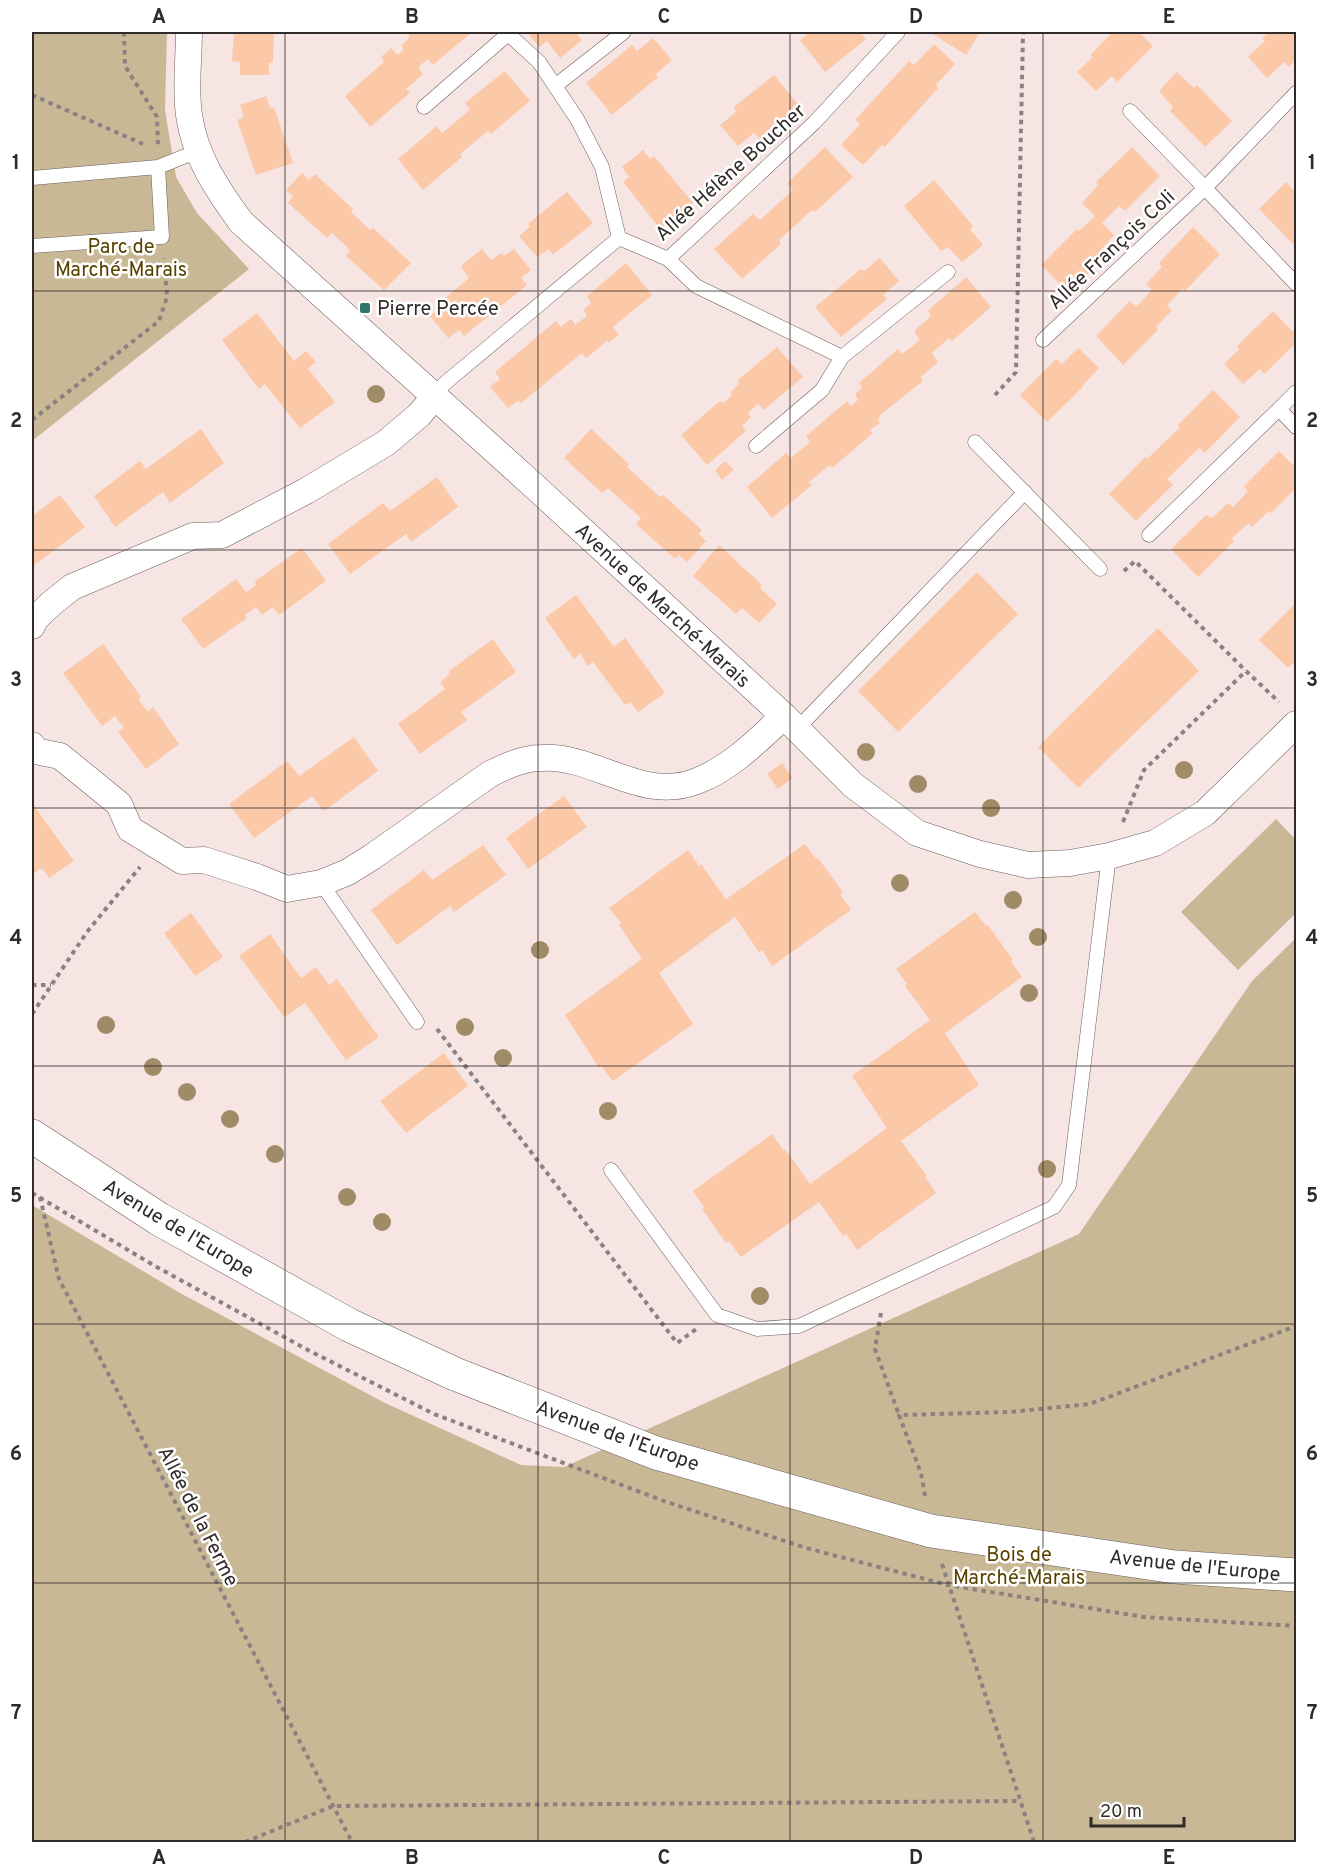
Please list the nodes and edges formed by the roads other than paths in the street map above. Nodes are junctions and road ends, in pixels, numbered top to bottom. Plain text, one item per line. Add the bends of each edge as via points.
1 (189, 32) edge
2 (624, 32) edge
3 (898, 32) edge
4 (507, 33) edge
5 (555, 86) junction
6 (1296, 93) edge
7 (424, 107) dead end
8 (1130, 111) dead end
9 (198, 151) junction
10 (158, 167) junction
11 (32, 178) edge
12 (1205, 188) junction
13 (619, 238) junction
14 (32, 246) edge
15 (668, 259) junction
16 (948, 272) dead end
17 (1296, 284) edge
18 (1043, 340) dead end
19 (842, 357) junction
20 (1296, 392) edge
21 (435, 396) junction
22 (1279, 409) junction
23 (1296, 427) edge
24 (975, 442) dead end
25 (756, 446) dead end
26 (1025, 492) junction
27 (1149, 535) dead end
28 (1100, 569) road end
29 (32, 626) edge
30 (790, 722) junction
31 (1296, 724) edge
32 (32, 745) edge
33 (1109, 856) junction
34 (321, 884) junction
35 (417, 1022) road end
36 (32, 1136) edge
37 (611, 1170) dead end
38 (1296, 1575) edge

1 - 9 street, Avenue de Marché-Marais via 189,114
2 - 5 lane
3 - 15 lane, Allée Hélène Boucher via 814,123
4 - 5 lane via 539,62
4 - 7 lane
5 - 13 lane via 603,167
6 - 12 lane, Allée François Coli
8 - 12 lane
9 - 10 lane
9 - 21 street, Avenue de Marché-Marais via 213,184 241,222
10 - 11 lane
10 - 14 lane via 162,237
12 - 17 lane
12 - 18 lane, Allée François Coli
13 - 15 lane, Allée Hélène Boucher
13 - 21 lane via 444,384
15 - 19 lane via 696,286
16 - 19 lane
19 - 25 lane via 822,390
20 - 22 lane
21 - 29 street via 386,443 306,491 222,535 193,536 72,587
21 - 30 street, Avenue de Marché-Marais
22 - 23 lane
22 - 27 lane
24 - 26 lane
26 - 28 lane
26 - 30 lane
30 - 33 street, Avenue de Marché-Marais via 854,785 916,833 1028,865
30 - 34 street via 720,769 696,782 670,788 646,786 566,759 541,758 511,764 490,774 372,857
31 - 33 street, Avenue de Marché-Marais via 1205,813 1155,843
32 - 34 street via 36,751 60,756 118,804 130,829 182,861 204,860 286,889
33 - 37 lane via 1069,1185 1054,1207 799,1326 758,1329 717,1315
34 - 35 lane
36 - 38 main road, Avenue de l'Europe via 159,1219 349,1325 455,1374 656,1453 932,1531 1175,1567

